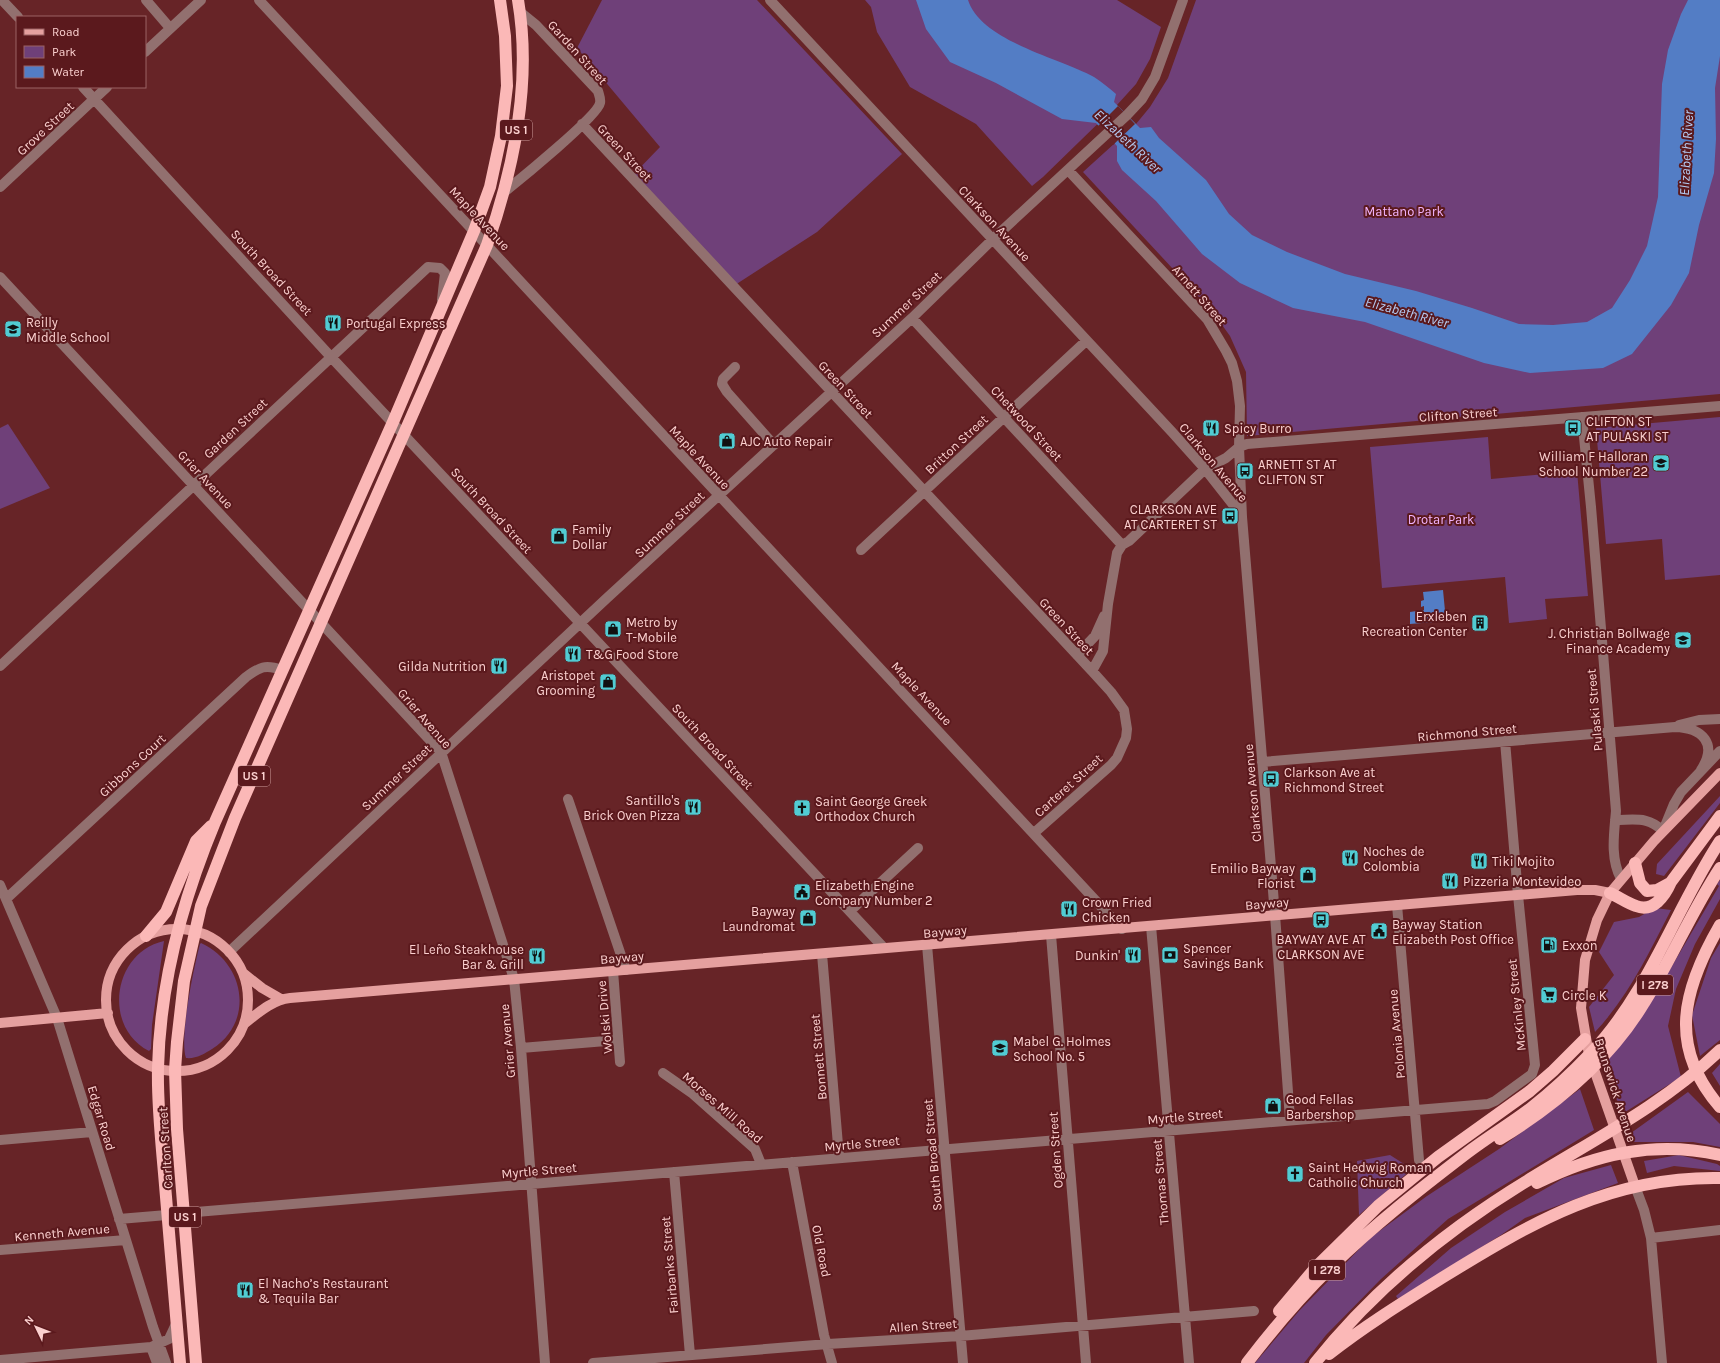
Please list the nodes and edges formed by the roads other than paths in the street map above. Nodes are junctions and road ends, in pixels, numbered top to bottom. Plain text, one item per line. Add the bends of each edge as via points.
1 (2, 0) edge
2 (146, 0) edge
3 (202, 0) edge
4 (259, 0) edge
5 (500, 0) edge
6 (518, 0) edge
7 (770, 0) edge
8 (1183, 0) edge
9 (520, 12) junction
10 (17, 16) edge
11 (170, 28) junction
12 (146, 51) edge
13 (83, 88) edge
14 (106, 88) edge
15 (94, 99) junction
16 (582, 124) junction
17 (1068, 170) junction
18 (0, 187) edge
19 (504, 193) junction
20 (474, 231) junction
21 (993, 239) junction
22 (487, 245) junction
23 (0, 277) edge
24 (440, 312) junction
25 (912, 318) junction
26 (1086, 340) junction
27 (331, 357) junction
28 (736, 367) dead end
29 (830, 392) junction
30 (1720, 406) edge
31 (1004, 417) junction
32 (1582, 417) junction
33 (393, 422) junction
34 (404, 434) junction
35 (774, 445) junction
36 (1239, 447) junction
37 (1205, 469) junction
38 (194, 484) junction
39 (924, 492) junction
40 (718, 496) junction
41 (1242, 517) junction
42 (1122, 545) junction
43 (861, 550) dead end
44 (1108, 604) junction
45 (309, 609) junction
46 (321, 623) junction
47 (581, 624) junction
48 (1077, 655) junction
49 (0, 666) edge
50 (282, 670) junction
51 (1092, 671) junction
52 (1720, 719) edge
53 (1675, 727) junction
54 (1609, 733) junction
55 (1505, 741) junction
56 (1720, 751) edge
57 (441, 752) junction
58 (1262, 762) junction
59 (1701, 770) junction
60 (1720, 773) edge
61 (568, 799) dead end
62 (1720, 816) edge
63 (1615, 820) junction
64 (215, 822) junction
65 (1663, 831) junction
66 (1034, 833) junction
67 (1720, 841) edge
68 (918, 848) dead end
69 (1635, 863) junction
70 (1720, 868) edge
71 (1621, 879) junction
72 (1671, 882) junction
73 (0, 885) edge
74 (1610, 893) junction
75 (1518, 895) junction
76 (6, 898) junction
77 (1397, 905) junction
78 (850, 912) junction
79 (1275, 916) junction
80 (1720, 924) edge
81 (1151, 926) junction
82 (178, 929) junction
83 (1122, 929) junction
84 (195, 932) junction
85 (1051, 935) junction
86 (146, 936) junction
87 (927, 945) junction
88 (884, 948) junction
89 (228, 952) junction
90 (822, 954) junction
91 (626, 970) junction
92 (613, 971) junction
93 (242, 972) junction
94 (514, 979) junction
95 (281, 999) junction
96 (108, 1013) junction
97 (57, 1018) junction
98 (0, 1023) edge
99 (244, 1024) junction
100 (618, 1040) junction
101 (1586, 1042) junction
102 (521, 1048) junction
103 (1720, 1050) edge
104 (620, 1062) dead end
105 (158, 1068) junction
106 (175, 1070) junction
107 (663, 1073) dead end
108 (1532, 1074) joint
109 (1720, 1107) edge
110 (1416, 1109) junction
111 (1290, 1120) junction
112 (1169, 1130) junction
113 (92, 1132) junction
114 (1068, 1138) junction
115 (0, 1140) edge
116 (944, 1149) junction
117 (1720, 1155) edge
118 (839, 1157) junction
119 (1419, 1160) dead end
120 (792, 1162) junction
121 (761, 1164) junction
122 (674, 1172) junction
123 (1720, 1178) edge
124 (532, 1184) junction
125 (1635, 1186) junction
126 (1420, 1190) junction
127 (1484, 1210) junction
128 (184, 1213) junction
129 (167, 1215) junction
130 (119, 1218) junction
131 (1720, 1230) edge
132 (1651, 1238) junction
133 (126, 1240) junction
134 (0, 1250) edge
135 (1254, 1311) dead end
136 (1184, 1317) junction
137 (176, 1322) junction
138 (1082, 1325) junction
139 (960, 1336) junction
140 (828, 1344) junction
141 (155, 1346) junction
142 (690, 1355) junction
143 (701, 1359) edge
144 (0, 1360) edge
145 (179, 1362) edge
146 (157, 1363) edge
147 (166, 1363) edge
148 (196, 1363) edge
149 (545, 1363) edge
150 (593, 1363) edge
151 (832, 1363) edge
152 (963, 1363) edge
153 (1086, 1363) edge
154 (1189, 1363) edge
155 (1246, 1363) edge
156 (1314, 1363) edge
157 (1318, 1363) edge
158 (1662, 1363) edge

1 - 10 street
2 - 11 street
3 - 11 street
4 - 20 street, Maple Avenue
5 - 20 highway, US 1 via 505,36 507,86 501,136 490,187
6 - 9 highway, US 1
7 - 21 street, Clarkson Avenue
8 - 17 street, Summer Street via 1161,65 1142,99
9 - 16 street, Garden Street via 536,25 598,91 598,108
9 - 19 highway, US 1 via 523,59 521,101 511,168
11 - 12 street
13 - 15 street, South Broad Street
14 - 15 street, Grove Street
15 - 18 street, Grove Street
15 - 27 street, South Broad Street
16 - 19 street, Garden Street
16 - 29 street, Green Street
17 - 21 street, Summer Street
17 - 36 street, Arnett Street via 1207,319 1218,335 1232,363 1237,381 1240,406
19 - 22 highway, US 1
20 - 22 street, Maple Avenue
20 - 24 highway, US 1
21 - 25 street, Summer Street
21 - 26 street, Clarkson Avenue
22 - 34 highway, US 1
22 - 40 street, Maple Avenue
23 - 38 street, Grier Avenue
24 - 27 street, Garden Street via 445,273 440,268 428,267
24 - 33 highway, US 1
25 - 29 street, Summer Street
25 - 31 street, Chetwood Street
26 - 31 street, Britton Street
26 - 37 street, Clarkson Avenue
27 - 33 street, South Broad Street
27 - 38 street, Garden Street
28 - 35 street via 723,379 722,384
29 - 35 street, Summer Street
29 - 39 street, Green Street
30 - 32 street, Clifton Street
31 - 39 street, Britton Street
31 - 42 street, Chetwood Street
32 - 36 street, Clifton Street via 1247,444
32 - 54 street, Pulaski Street
33 - 34 street, South Broad Street
33 - 45 highway, US 1
34 - 46 highway, US 1
34 - 47 street, South Broad Street
35 - 40 street, Summer Street
36 - 37 street, Clifton Street via 1226,458
36 - 41 street, Arnett Street
37 - 41 street, Clarkson Avenue
37 - 42 street
38 - 45 street, Grier Avenue
38 - 49 street, Garden Street
39 - 43 street, Britton Street
39 - 48 street, Green Street
40 - 47 street, Summer Street
40 - 66 street, Maple Avenue
41 - 58 street, Clarkson Avenue
42 - 44 street via 1118,553
44 - 48 street via 1095,636
44 - 51 street via 1103,651
45 - 46 street, Grier Avenue
45 - 50 highway, US 1
46 - 57 street, Grier Avenue
46 - 84 highway, US 1 via 232,824 206,892
47 - 57 street, Summer Street
47 - 78 street, South Broad Street
48 - 51 street, Green Street
50 - 64 highway, US 1
50 - 76 street, Gibbons Court via 266,666 246,677
51 - 66 street, Carteret Street via 1124,710 1126,738 1118,758
52 - 53 street, Richmond Street via 1699,720
53 - 54 street, Richmond Street
53 - 59 street, Richmond Street via 1694,730 1706,740 1708,754
54 - 55 street, Richmond Street
54 - 63 street, Pulaski Street
55 - 58 street, Richmond Street
55 - 75 street, McKinley Street
56 - 59 street
57 - 89 street, Summer Street
57 - 94 street, Grier Avenue
58 - 79 street, Clarkson Avenue
59 - 65 street via 1677,798
60 - 65 main road, Brunswick Avenue
61 - 91 street
62 - 72 highway
63 - 65 street via 1648,820
63 - 71 street, Pulaski Street via 1615,863
64 - 82 highway, US 1 via 190,888
64 - 86 highway via 196,841 170,903
65 - 69 main road, Brunswick Avenue
66 - 83 street, Maple Avenue
67 - 126 highway via 1638,989 1602,1040 1574,1071 1549,1093
68 - 78 street
69 - 71 main road, Brunswick Avenue
69 - 72 highway via 1640,883 1647,891 1657,890
70 - 126 highway, I 278 via 1644,1003 1630,1025 1604,1056 1571,1088 1535,1116
71 - 74 main road, Brunswick Avenue
72 - 74 highway via 1659,901 1647,907 1634,906
73 - 76 street, Edgar Road
74 - 75 main road, Bayway via 1582,890
74 - 101 main road, Brunswick Avenue via 1594,926 1585,960 1581,1008
75 - 77 main road, Bayway
75 - 108 street, McKinley Street via 1535,1065
76 - 97 street, Edgar Road
77 - 79 main road, Bayway
77 - 110 street, Polonia Avenue
78 - 88 street, South Broad Street
79 - 81 main road, Bayway
79 - 111 street, Clarkson Avenue
80 - 109 highway via 1701,961 1685,1019 1686,1041 1694,1068
81 - 83 main road, Bayway
81 - 112 street, Thomas Street
82 - 84 main road
82 - 86 main road
82 - 105 highway, Carlton Street via 166,984
83 - 85 main road, Bayway
84 - 89 main road via 213,940
84 - 106 highway, Carlton Street / US 1 via 182,990
85 - 87 main road, Bayway
85 - 114 street, Ogden Street
86 - 96 main road via 131,946 115,967 109,986
87 - 88 main road, Bayway
87 - 116 street, South Broad Street
88 - 90 main road, Bayway
89 - 93 main road
90 - 91 main road, Bayway
90 - 118 street, Bonnett Street
91 - 92 main road, Bayway
92 - 94 main road, Bayway
92 - 100 street, Wolski Drive
93 - 95 main road
93 - 99 main road via 249,996
94 - 95 main road, Bayway
94 - 102 street, Grier Avenue
95 - 99 main road, Bayway
96 - 97 main road
96 - 105 main road via 112,1030 122,1047 140,1062
97 - 98 main road
97 - 113 street, Edgar Road
99 - 106 main road via 233,1043 220,1056 197,1067
100 - 102 street
100 - 104 street, Wolski Drive
101 - 125 main road, Brunswick Avenue
101 - 155 highway via 1536,1087 1423,1169 1363,1220 1317,1266 1282,1307
102 - 124 street, Grier Avenue
103 - 127 highway via 1689,1078 1651,1105
105 - 106 main road
105 - 129 highway, Carlton Street / US 1
106 - 128 highway, Carlton Street / US 1
107 - 121 street, Morses Mill Road via 693,1094 755,1149
108 - 110 street, Myrtle Street via 1488,1104
110 - 111 street, Myrtle Street
110 - 119 street, Polonia Avenue
111 - 112 street, Myrtle Street
112 - 114 street, Myrtle Street
112 - 136 street, Thomas Street
113 - 115 street
113 - 130 street, Edgar Road
114 - 116 street, Myrtle Street
114 - 138 street, Ogden Street
116 - 118 street, Myrtle Street
116 - 139 street, South Broad Street
117 - 127 highway via 1699,1150 1667,1148 1617,1153 1564,1170
118 - 120 street, Myrtle Street
120 - 121 street, Myrtle Street
120 - 140 street, Old Road
121 - 122 street, Myrtle Street
122 - 124 street, Myrtle Street
122 - 142 street, Fairbanks Street
123 - 125 highway via 1669,1180
124 - 128 street, Myrtle Street
124 - 149 street, Grier Avenue
125 - 132 street, Brunswick Avenue
125 - 157 highway via 1577,1204 1503,1241 1366,1325
126 - 155 highway, I 278 via 1373,1228 1331,1267 1280,1321
127 - 156 highway via 1434,1246 1396,1278 1353,1319
128 - 148 highway, Carlton Street / US 1
129 - 130 street
129 - 137 highway, US 1
130 - 133 street, Edgar Road
131 - 132 street
132 - 158 street, Brunswick Avenue
133 - 134 street, Kenneth Avenue
133 - 141 street, Edgar Road
135 - 136 street, Allen Street
136 - 138 street, Allen Street
136 - 154 street, Thomas Street
137 - 141 street via 169,1339
137 - 145 highway, US 1
138 - 139 street, Allen Street
138 - 153 street, Ogden Street
139 - 140 street, Allen Street
139 - 152 street, South Broad Street
140 - 143 street, Allen Street
140 - 151 street, Old Road
141 - 144 street
141 - 146 street
141 - 147 street, Edgar Road
142 - 143 street, Allen Street
142 - 150 street, Allen Street

